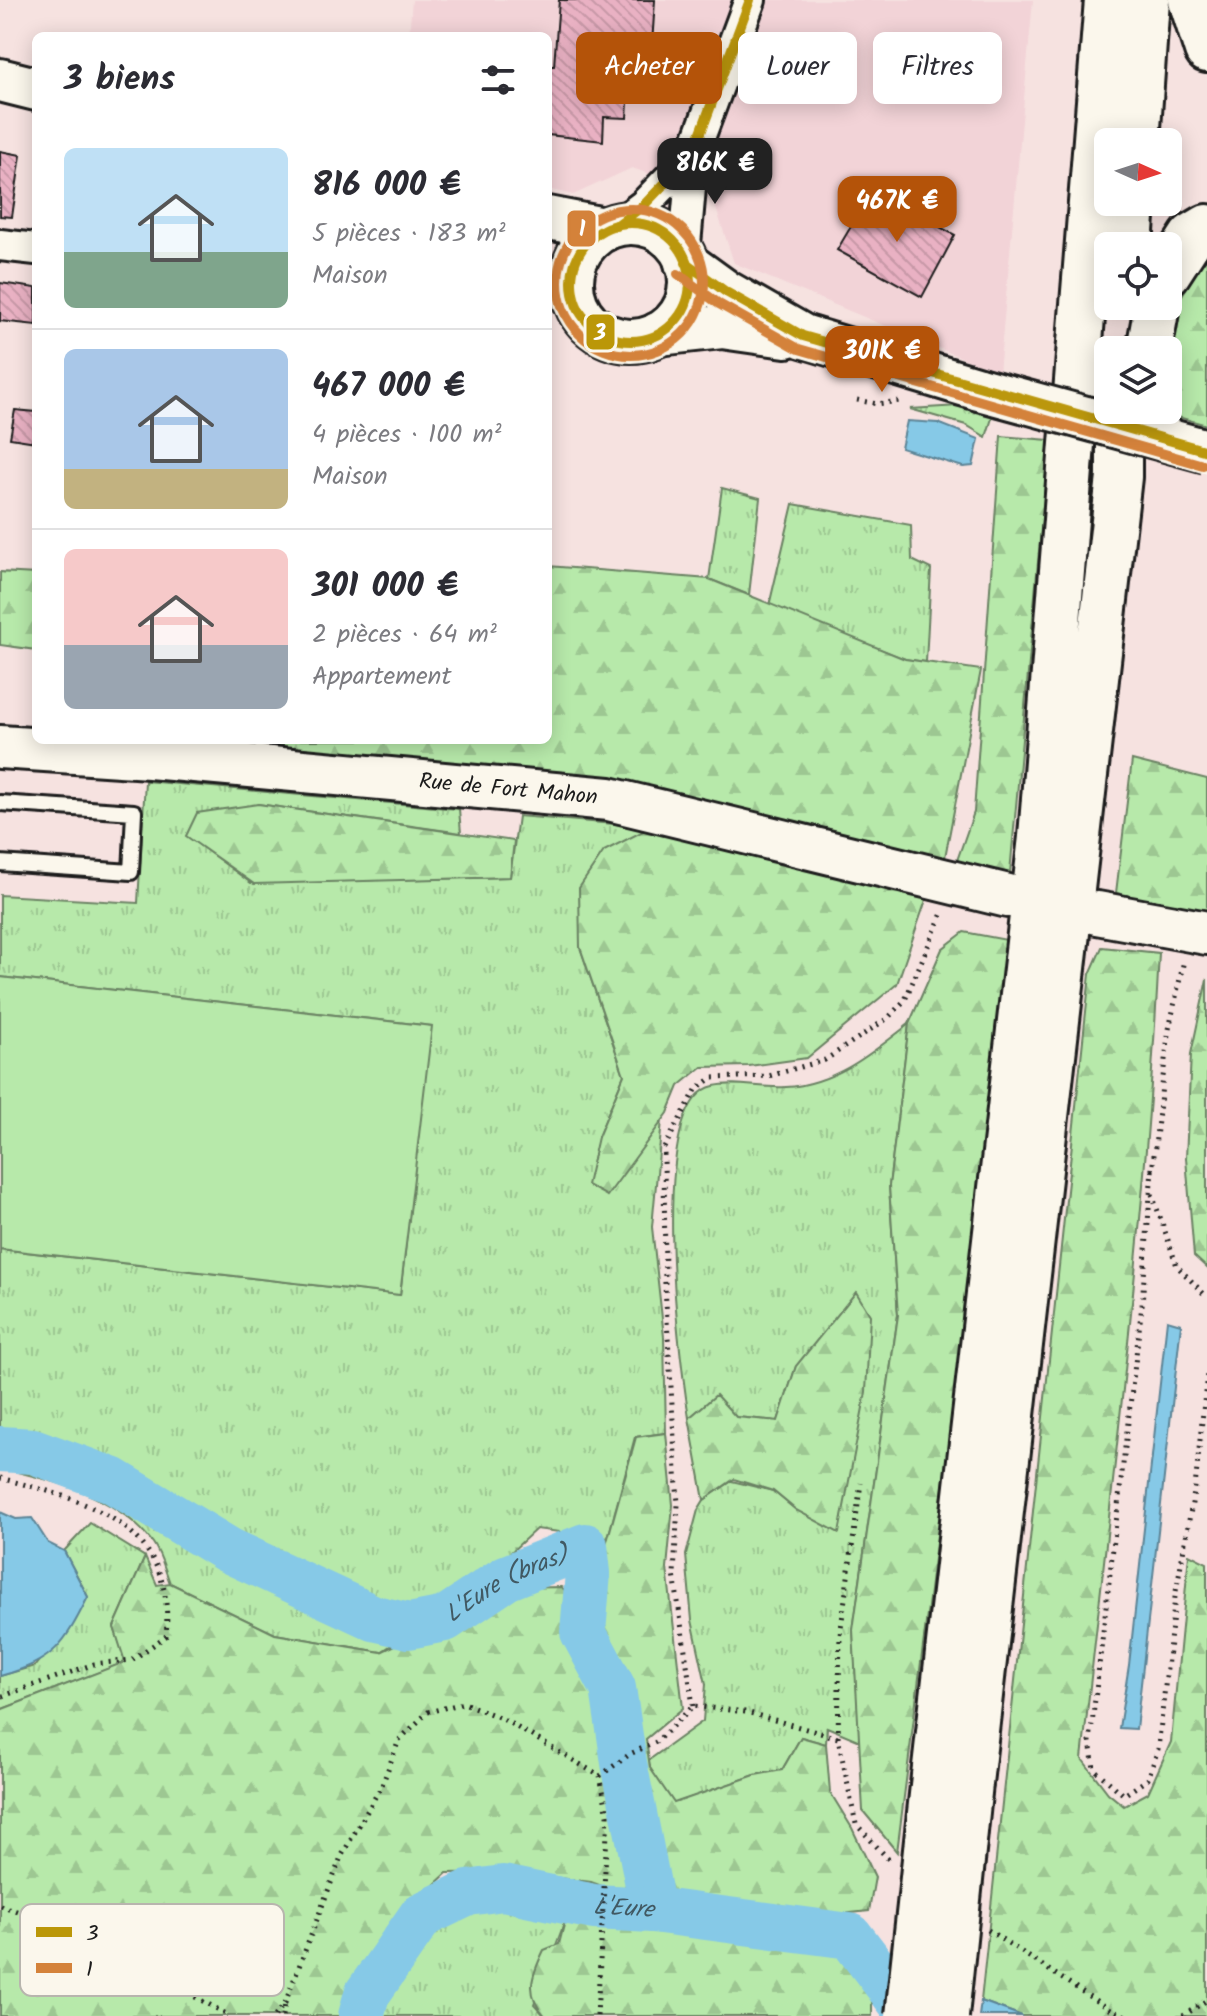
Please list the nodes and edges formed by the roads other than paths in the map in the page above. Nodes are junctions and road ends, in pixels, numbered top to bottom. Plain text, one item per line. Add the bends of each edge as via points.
1 (750, 0) edge
2 (1107, 0) edge
3 (1147, 0) edge
4 (1191, 0) edge
5 (1207, 50) edge
6 (0, 80) edge
7 (32, 88) edge
8 (1138, 128) edge
9 (693, 154) junction
10 (552, 219) edge
11 (610, 227) junction
12 (1207, 227) edge
13 (0, 245) edge
14 (32, 249) edge
15 (1182, 251) edge
16 (685, 260) junction
17 (552, 262) edge
18 (574, 297) junction
19 (658, 334) junction
20 (803, 336) junction
21 (1119, 424) edge
22 (1138, 424) edge
23 (1207, 451) edge
24 (1119, 477) junction
25 (0, 747) edge
26 (0, 803) edge
27 (0, 863) edge
28 (1008, 896) dead end
29 (1097, 913) dead end
30 (1203, 932) edge
31 (952, 1780) junction
32 (908, 2016) edge
33 (946, 2016) edge

1 - 9 street
2 - 31 main road via 1041,837
3 - 8 main road
4 - 5 main road
6 - 7 street
9 - 11 street via 644,205
9 - 16 street
10 - 11 street
11 - 16 street via 642,224 660,231
11 - 18 street via 589,240 578,255 572,273
12 - 15 main road via 1192,236
13 - 14 street
16 - 19 street via 688,297 680,316
16 - 20 street via 726,292
17 - 18 street
18 - 19 street via 592,327 609,338 629,342
19 - 20 street via 722,327
20 - 23 street, bridge
21 - 24 main road
22 - 24 main road
24 - 31 main road
25 - 28 street, Rue de Fort Mahon via 609,799
26 - 27 lane via 134,812 131,872
29 - 30 street
31 - 32 main road, bridge
31 - 33 main road, bridge

